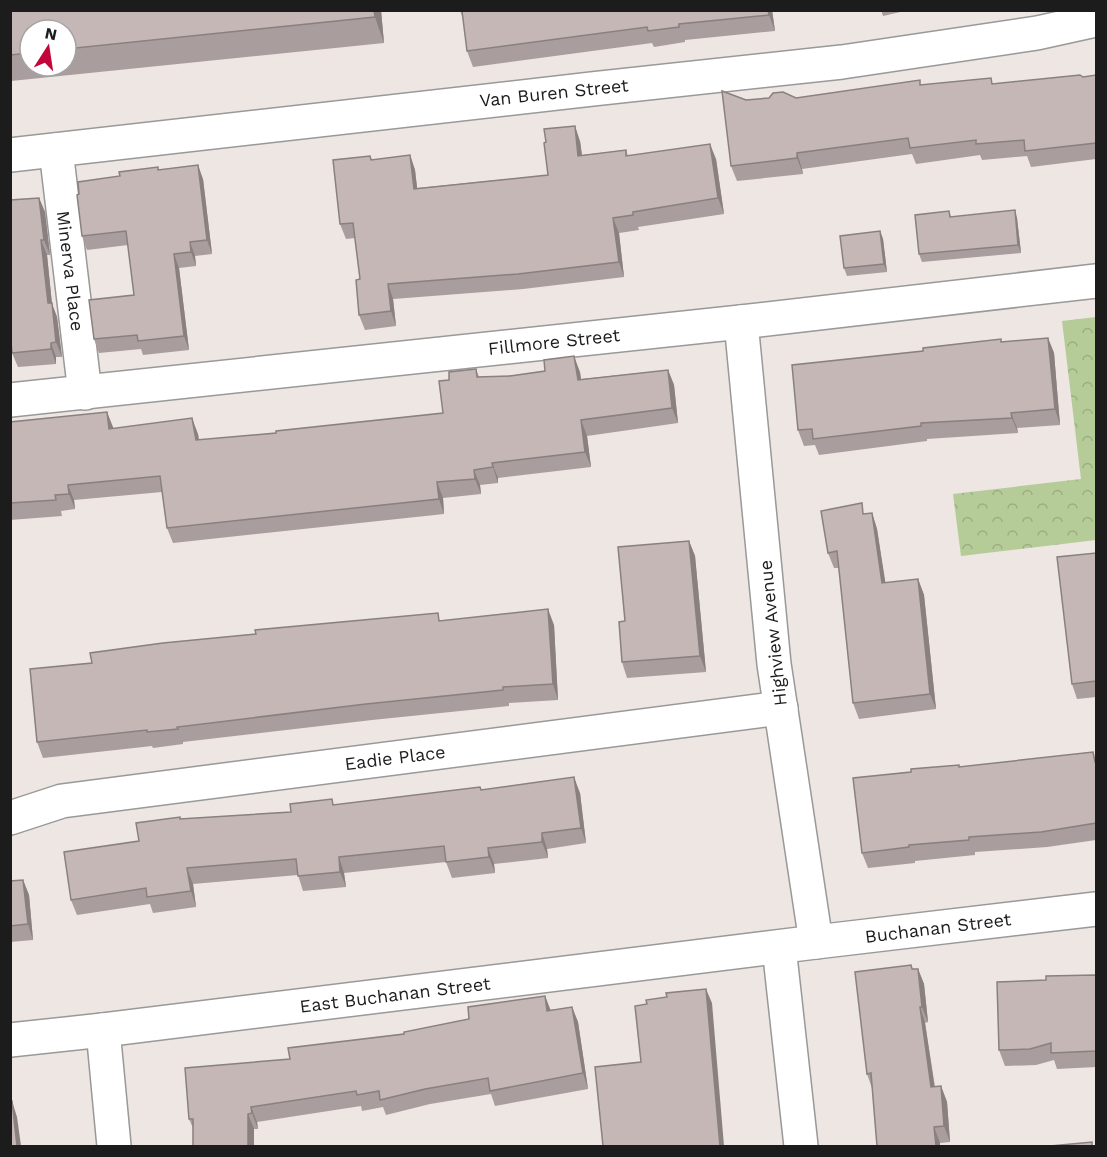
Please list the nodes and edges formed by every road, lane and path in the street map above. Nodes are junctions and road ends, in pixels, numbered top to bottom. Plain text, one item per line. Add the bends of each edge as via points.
1 (1096, 20) edge
2 (56, 150) junction
3 (10, 155) edge
4 (1096, 281) edge
5 (741, 322) junction
6 (85, 393) junction
7 (10, 400) edge
8 (781, 708) junction
9 (10, 818) edge
10 (1096, 909) edge
11 (816, 942) junction
12 (779, 947) junction
13 (103, 1030) junction
14 (10, 1040) edge
15 (114, 1146) edge
16 (801, 1146) edge

1 - 2 street, Van Buren Street via 1037,33 842,62
2 - 3 street, Van Buren Street
2 - 6 street, Minerva Place
4 - 5 street, Fillmore Street
5 - 6 street, Fillmore Street
5 - 8 street, Highview Avenue
6 - 7 street, Fillmore Street
8 - 9 street, Eadie Place via 62,801
8 - 11 street, Highview Avenue
10 - 11 street, Buchanan Street
11 - 12 street, Buchanan Street
12 - 13 street, East Buchanan Street
12 - 16 street
13 - 14 street, East Buchanan Street
13 - 15 street

